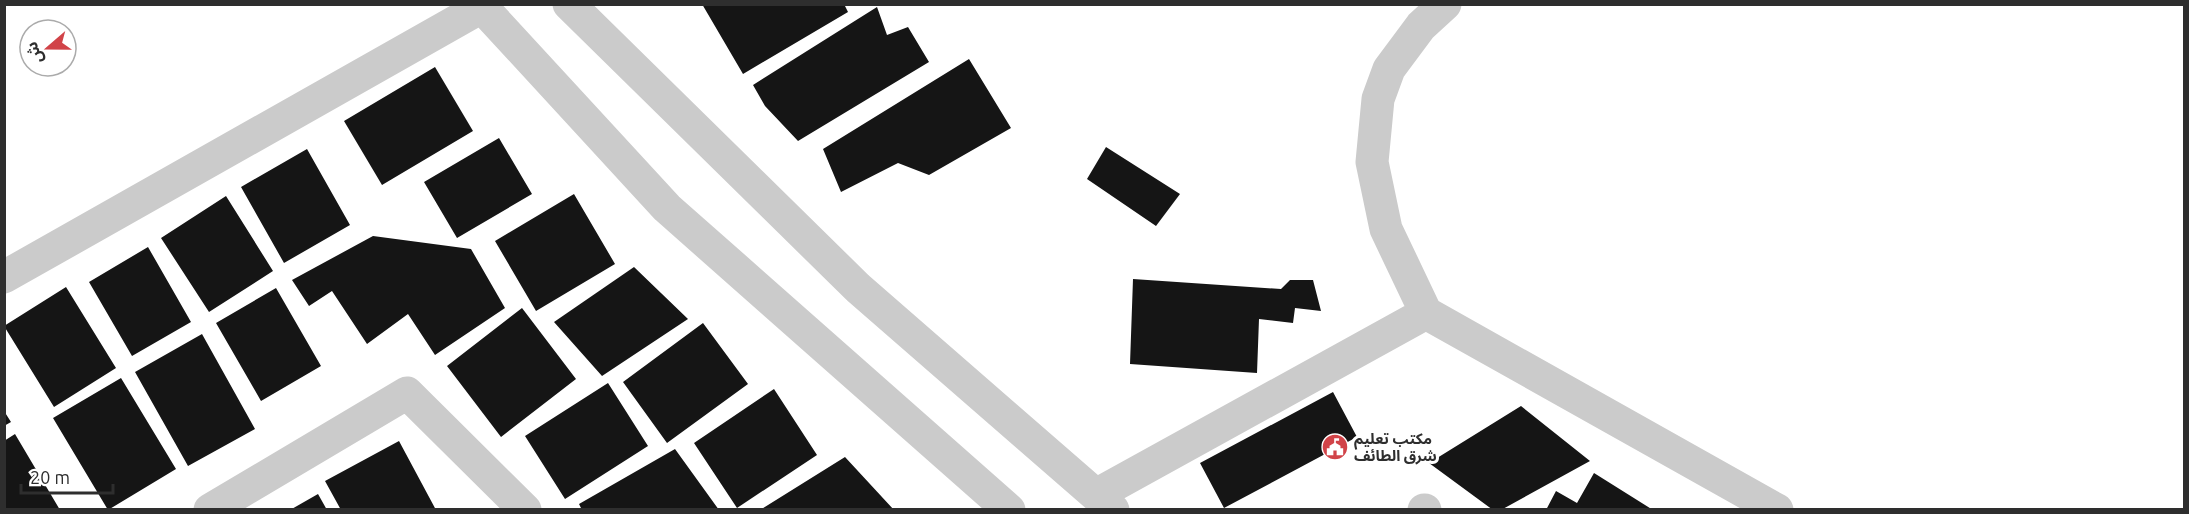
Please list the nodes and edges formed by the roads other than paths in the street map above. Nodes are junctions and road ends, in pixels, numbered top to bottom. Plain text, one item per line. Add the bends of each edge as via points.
1 (569, 4) edge
2 (1445, 4) edge
3 (484, 6) edge
4 (4, 277) edge
5 (1425, 313) junction
6 (1104, 502) edge
7 (210, 510) edge
8 (525, 510) edge
9 (1009, 510) edge
10 (1777, 510) edge

1 - 6 street via 858,288
2 - 5 street via 1421,26 1389,69 1378,99 1372,162 1386,229
3 - 4 street
3 - 9 street via 667,208
5 - 6 street
5 - 10 street
7 - 8 street via 407,393

